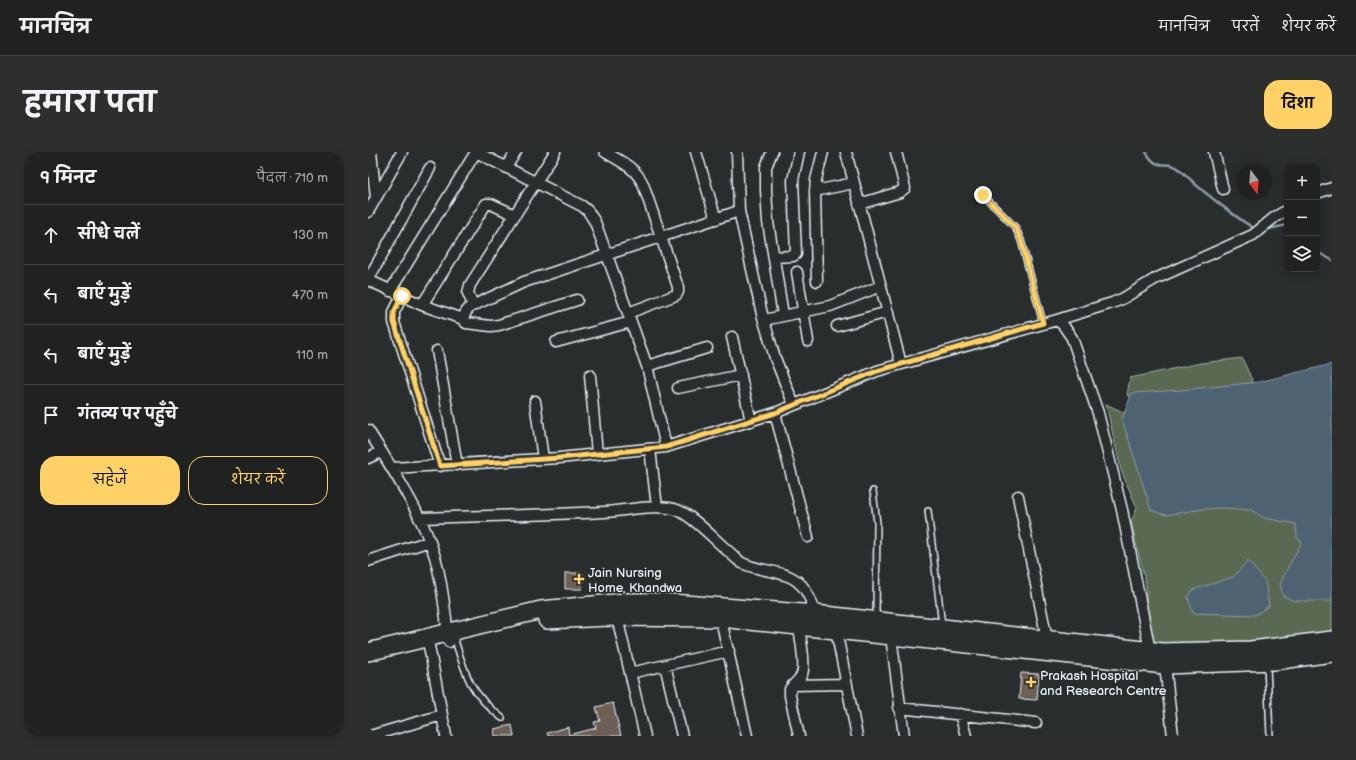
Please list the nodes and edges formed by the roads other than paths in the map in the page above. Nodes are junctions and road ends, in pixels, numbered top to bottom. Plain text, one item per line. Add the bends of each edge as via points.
1 (371, 152) edge
2 (402, 152) edge
3 (476, 152) edge
4 (516, 152) edge
5 (555, 152) edge
6 (605, 152) edge
7 (696, 152) edge
8 (737, 152) edge
9 (772, 152) edge
10 (799, 152) edge
11 (823, 152) edge
12 (846, 152) edge
13 (896, 152) edge
14 (1214, 152) edge
15 (506, 167) junction
16 (430, 168) dead end
17 (536, 182) junction
18 (854, 183) junction
19 (1332, 188) edge
20 (1223, 189) dead end
21 (815, 191) junction
22 (1320, 192) edge
23 (983, 195) dead end
24 (859, 204) junction
25 (371, 205) edge
26 (740, 211) junction
27 (1284, 212) edge
28 (515, 215) junction
29 (716, 219) junction
30 (661, 237) junction
31 (607, 255) junction
32 (774, 257) junction
33 (797, 272) dead end
34 (368, 280) edge
35 (817, 280) dead end
36 (881, 286) junction
37 (390, 291) junction
38 (402, 296) junction
39 (577, 300) dead end
40 (422, 305) junction
41 (473, 305) junction
42 (803, 312) junction
43 (888, 312) junction
44 (783, 315) junction
45 (629, 318) junction
46 (463, 319) junction
47 (764, 320) junction
48 (1057, 320) junction
49 (1043, 323) junction
50 (837, 326) dead end
51 (732, 338) dead end
52 (808, 341) dead end
53 (556, 342) dead end
54 (707, 348) dead end
55 (437, 351) dead end
56 (901, 364) junction
57 (647, 366) junction
58 (590, 375) dead end
59 (741, 375) junction
60 (678, 388) dead end
61 (535, 401) dead end
62 (794, 405) junction
63 (775, 413) junction
64 (751, 421) junction
65 (368, 430) edge
66 (666, 447) junction
67 (650, 449) junction
68 (381, 452) junction
69 (597, 454) junction
70 (368, 458) edge
71 (543, 459) junction
72 (456, 465) junction
73 (440, 466) junction
74 (392, 468) junction
75 (873, 491) dead end
76 (1018, 496) dead end
77 (657, 507) junction
78 (928, 511) dead end
79 (420, 518) junction
80 (808, 537) dead end
81 (430, 542) junction
82 (368, 561) edge
83 (615, 610) junction
84 (720, 613) junction
85 (815, 614) junction
86 (834, 623) junction
87 (799, 626) junction
88 (881, 630) junction
89 (943, 634) junction
90 (450, 638) junction
91 (1047, 639) junction
92 (1332, 640) edge
93 (428, 646) junction
94 (729, 651) junction
95 (368, 652) edge
96 (1332, 653) edge
97 (1267, 654) junction
98 (1156, 659) junction
99 (368, 662) edge
100 (665, 665) junction
101 (630, 673) junction
102 (847, 684) junction
103 (793, 685) junction
104 (900, 708) junction
105 (960, 714) junction
106 (442, 715) junction
107 (502, 718) dead end
108 (1036, 722) dead end
109 (370, 736) edge
110 (446, 736) edge
111 (645, 736) edge
112 (682, 736) edge
113 (747, 736) edge
114 (799, 736) edge
115 (857, 736) edge
116 (904, 736) edge
117 (966, 736) edge
118 (1173, 736) edge
119 (1270, 736) edge

1 - 25 street
2 - 25 street
3 - 15 street
3 - 37 street
4 - 15 street
5 - 17 street
6 - 30 street via 639,175
7 - 29 street
8 - 26 street
9 - 32 street via 766,167 766,190
10 - 32 street via 793,180 796,254
11 - 21 street
12 - 18 street
13 - 24 street via 906,188
14 - 20 street
15 - 17 street
16 - 34 street
17 - 28 street
17 - 31 street via 588,211 595,222
18 - 21 street
18 - 24 street
19 - 22 street
21 - 35 street
23 - 49 lane via 1015,227 1021,240
24 - 36 street
26 - 29 street
26 - 47 street
27 - 48 street via 1253,235 1155,279 1112,303
28 - 40 street via 486,204
28 - 41 street via 470,285 468,293
29 - 30 street
30 - 31 street
30 - 45 street via 678,292
31 - 41 street via 524,282
31 - 45 street
32 - 44 street
33 - 42 street
34 - 37 street
36 - 42 street via 830,306
36 - 43 street
37 - 38 street
38 - 40 street
38 - 73 street via 394,312 394,322
39 - 46 street via 495,326 466,323
40 - 46 street
41 - 46 street via 467,309
42 - 44 street
42 - 52 street
43 - 50 street
43 - 56 street
44 - 47 street
45 - 53 street
45 - 57 street
47 - 62 street via 775,358
48 - 49 street
48 - 98 street via 1072,338 1098,413
49 - 56 street
51 - 59 street
54 - 57 street
55 - 72 street
56 - 62 street via 877,371
57 - 66 street
58 - 69 street
59 - 60 street
59 - 64 street
61 - 71 street
62 - 63 street
63 - 64 street
63 - 80 street
64 - 66 street
65 - 68 street
66 - 67 street
67 - 69 street
67 - 77 street
68 - 70 street
68 - 74 street
69 - 71 street
71 - 72 street
72 - 73 street
73 - 74 street
74 - 79 street
75 - 88 lane via 877,523
76 - 91 street
77 - 79 street via 605,512
77 - 85 street via 678,510 689,517 740,562 796,578 809,596
78 - 89 lane
79 - 81 street
81 - 82 street
81 - 90 street via 440,578
83 - 84 highway
83 - 90 highway via 552,614 541,621
83 - 101 street
84 - 85 highway
84 - 87 highway
84 - 94 street
85 - 86 highway
86 - 87 highway
86 - 88 highway
86 - 102 street
87 - 103 street via 803,673
88 - 89 highway
88 - 104 street
89 - 91 highway
89 - 98 highway
90 - 93 highway
90 - 95 highway
90 - 107 lane via 476,694 487,707
91 - 98 highway
92 - 97 highway
93 - 99 highway
93 - 106 street
94 - 100 street
94 - 113 street
96 - 97 highway
97 - 98 highway
97 - 119 lane
98 - 118 street
100 - 101 street
100 - 112 street
101 - 111 street
102 - 103 street
102 - 115 street
103 - 114 street via 790,696
104 - 105 street
104 - 116 street
105 - 108 street
105 - 117 street
106 - 109 street
106 - 110 street

